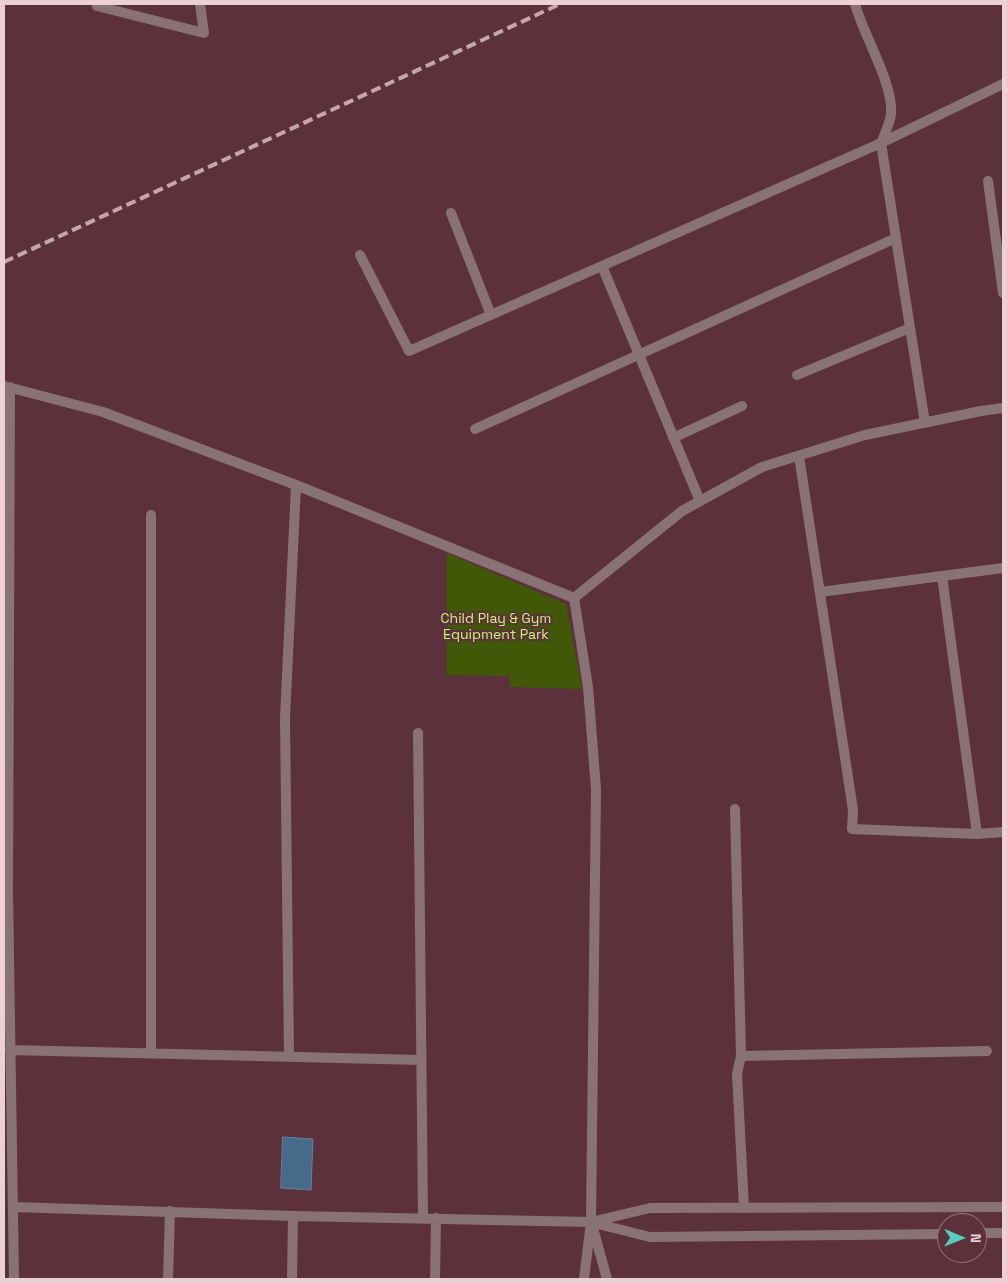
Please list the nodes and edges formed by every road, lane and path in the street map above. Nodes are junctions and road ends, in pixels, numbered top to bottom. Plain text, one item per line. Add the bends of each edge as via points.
1 (97, 4) edge
2 (200, 4) edge
3 (855, 4) edge
4 (1003, 84) edge
5 (881, 143) junction
6 (988, 181) dead end
7 (450, 213) dead end
8 (896, 238) junction
9 (360, 255) dead end
10 (602, 266) junction
11 (1003, 293) edge
12 (491, 315) junction
13 (910, 328) junction
14 (639, 354) junction
15 (797, 375) dead end
16 (7, 386) edge
17 (742, 406) dead end
18 (1003, 408) edge
19 (925, 423) junction
20 (475, 429) dead end
21 (673, 438) junction
22 (800, 456) junction
23 (296, 485) junction
24 (700, 502) junction
25 (152, 515) dead end
26 (1003, 568) edge
27 (942, 576) junction
28 (820, 592) junction
29 (574, 598) junction
30 (418, 733) dead end
31 (735, 809) dead end
32 (1003, 832) edge
33 (977, 834) junction
34 (6, 891) edge
35 (10, 1050) junction
36 (987, 1051) dead end
37 (151, 1053) junction
38 (742, 1056) junction
39 (290, 1057) junction
40 (421, 1060) junction
41 (13, 1207) junction
42 (1003, 1207) edge
43 (744, 1208) junction
44 (170, 1211) junction
45 (293, 1216) junction
46 (423, 1218) junction
47 (436, 1218) junction
48 (591, 1222) junction
49 (987, 1233) edge
50 (1003, 1233) edge
51 (937, 1234) edge
52 (14, 1279) edge
53 (168, 1279) edge
54 (292, 1279) edge
55 (435, 1279) edge
56 (584, 1279) edge
57 (606, 1279) edge

1 - 2 street via 204,33
3 - 5 street via 892,101 891,116
4 - 5 street
5 - 8 street
5 - 10 street
6 - 11 street
7 - 12 street
8 - 13 street
8 - 14 street
9 - 12 street via 409,351
10 - 12 street
10 - 14 street
13 - 15 street
13 - 19 street
14 - 20 street
14 - 21 street
16 - 23 street via 103,412
16 - 34 street
17 - 21 street
18 - 19 street
19 - 22 street via 865,435
21 - 24 street
22 - 24 street via 762,467
22 - 28 street
23 - 29 street
23 - 39 street via 285,718
24 - 29 street via 682,512
25 - 37 street
26 - 27 street
27 - 28 street
27 - 33 street
28 - 33 street via 853,810 852,829
29 - 48 street via 588,687 596,789
30 - 40 street
31 - 38 street
32 - 33 street
34 - 35 street
35 - 37 street
35 - 41 street
36 - 38 street
37 - 39 street
38 - 43 street via 738,1074
39 - 40 street
40 - 46 street
41 - 44 street
41 - 52 street
42 - 43 street
43 - 48 street via 650,1208
44 - 45 street
44 - 53 street
45 - 46 street
45 - 54 street
46 - 47 street
47 - 48 street
47 - 55 street
48 - 51 street via 650,1237
48 - 56 street
48 - 57 street
49 - 50 street

